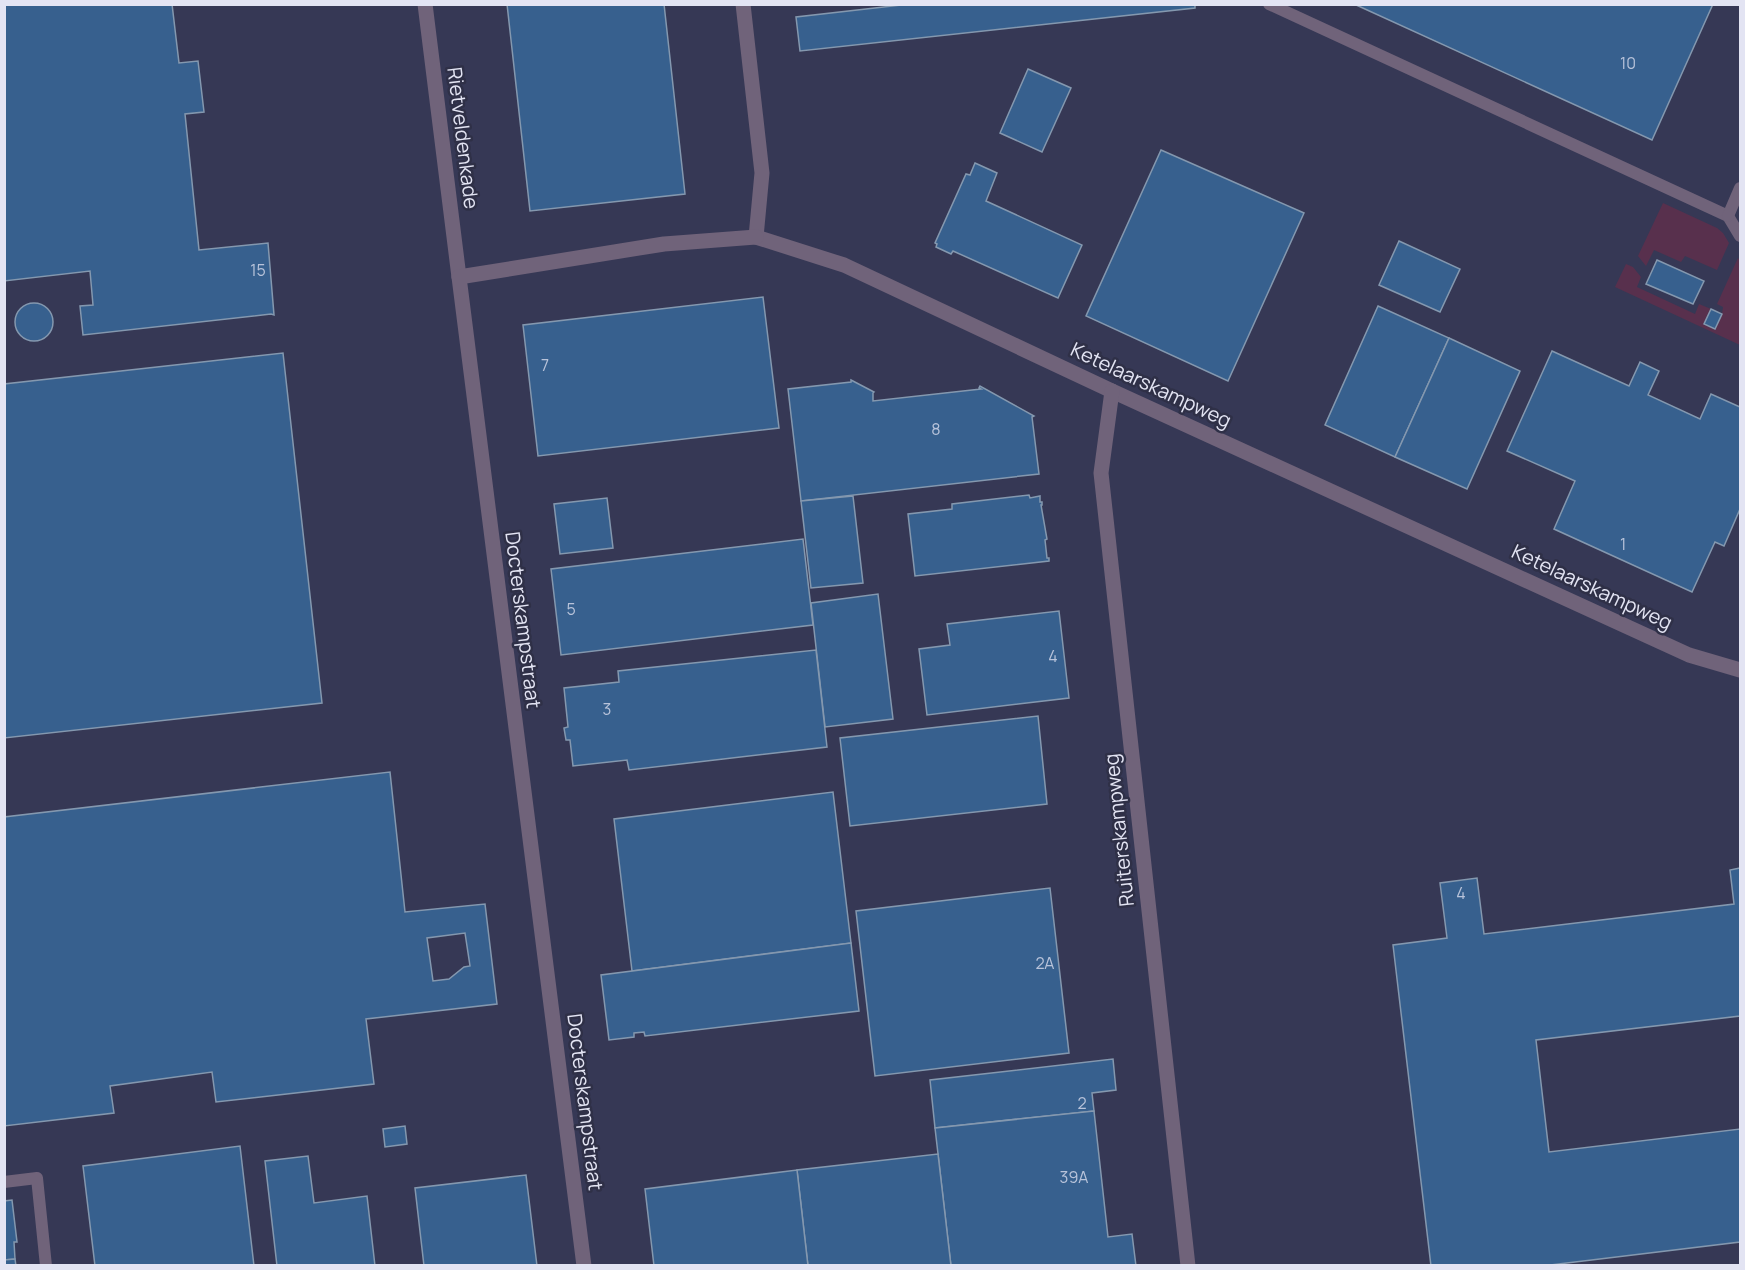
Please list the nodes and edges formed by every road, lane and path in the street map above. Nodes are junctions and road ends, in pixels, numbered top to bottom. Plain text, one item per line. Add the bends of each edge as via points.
1 (425, 4) edge
2 (743, 4) edge
3 (1269, 4) edge
4 (1740, 188) edge
5 (1728, 216) junction
6 (1740, 236) edge
7 (756, 237) junction
8 (459, 277) junction
9 (1112, 391) junction
10 (1740, 670) edge
11 (4, 1182) edge
12 (46, 1266) edge
13 (584, 1266) edge
14 (1188, 1266) edge

1 - 8 street, Rietveldenkade
2 - 7 street via 762,173
3 - 5 lane
4 - 5 lane
5 - 6 lane
7 - 8 street via 664,244
7 - 9 street, Ketelaarskampweg via 844,265
8 - 13 street, Docterskampstraat
9 - 10 street, Ketelaarskampweg via 1689,655
9 - 14 street, Ruiterskampweg via 1101,473
11 - 12 lane via 37,1178

